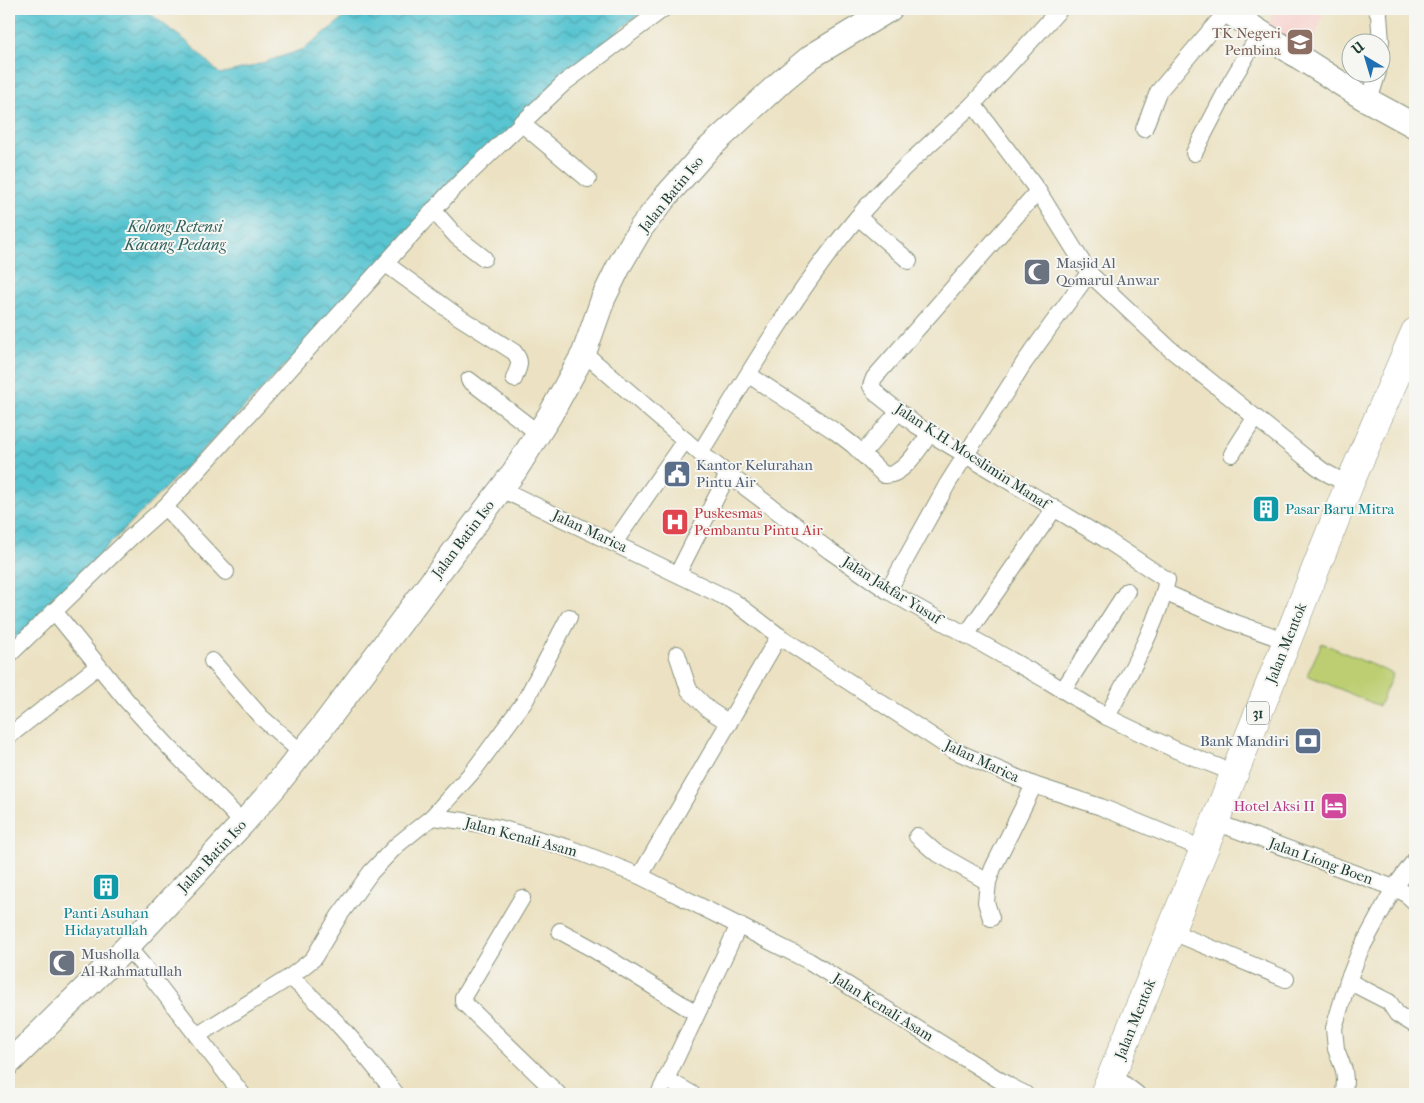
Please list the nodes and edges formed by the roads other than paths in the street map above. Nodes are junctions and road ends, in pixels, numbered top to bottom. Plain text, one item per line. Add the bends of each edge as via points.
1 (663, 9) edge
2 (890, 9) edge
3 (1060, 9) edge
4 (1376, 9) edge
5 (1234, 12) edge
6 (1380, 32) edge
7 (1260, 33) junction
8 (1375, 82) edge
9 (1369, 101) junction
10 (973, 104) junction
11 (521, 123) junction
12 (1415, 126) edge
13 (1144, 129) dead end
14 (1194, 153) dead end
15 (588, 179) dead end
16 (1038, 191) junction
17 (433, 210) junction
18 (858, 217) junction
19 (484, 258) dead end
20 (909, 262) dead end
21 (386, 264) junction
22 (1089, 273) junction
23 (1415, 332) edge
24 (584, 353) junction
25 (749, 375) junction
26 (514, 379) dead end
27 (469, 380) dead end
28 (899, 411) junction
29 (1255, 418) junction
30 (538, 433) junction
31 (930, 433) junction
32 (685, 440) junction
33 (700, 453) junction
34 (862, 454) junction
35 (1232, 454) dead end
36 (966, 456) junction
37 (728, 474) junction
38 (1349, 485) junction
39 (501, 489) junction
40 (165, 506) junction
41 (1054, 509) junction
42 (614, 543) junction
43 (226, 572) dead end
44 (678, 573) junction
45 (1166, 586) junction
46 (888, 591) junction
47 (1127, 591) dead end
48 (54, 611) junction
49 (569, 617) dead end
50 (966, 635) junction
51 (779, 636) junction
52 (1287, 641) junction
53 (9, 654) edge
54 (676, 654) dead end
55 (212, 661) dead end
56 (98, 666) junction
57 (1063, 690) junction
58 (1107, 717) junction
59 (729, 723) junction
60 (9, 736) edge
61 (302, 753) junction
62 (1234, 774) junction
63 (1034, 785) junction
64 (432, 817) junction
65 (1215, 822) junction
66 (244, 823) junction
67 (917, 836) dead end
68 (1203, 849) junction
69 (1415, 860) edge
70 (640, 876) junction
71 (988, 882) junction
72 (1404, 882) edge
73 (522, 898) dead end
74 (1415, 902) edge
75 (991, 918) dead end
76 (739, 925) junction
77 (560, 931) dead end
78 (1170, 931) junction
79 (127, 947) junction
80 (290, 977) junction
81 (1286, 979) dead end
82 (1348, 982) junction
83 (696, 1013) junction
84 (1415, 1026) edge
85 (198, 1035) junction
86 (9, 1063) edge
87 (666, 1079) junction
88 (1108, 1085) edge
89 (242, 1094) edge
90 (396, 1094) edge
91 (558, 1094) edge
92 (659, 1094) edge
93 (692, 1094) edge
94 (1025, 1094) edge
95 (1137, 1094) edge
96 (1344, 1094) edge

1 - 11 street via 564,83
2 - 24 street, Jalan Batin Iso via 812,56 707,150 641,228 603,299
3 - 10 street
4 - 6 street
5 - 7 street
5 - 13 street via 1158,92
7 - 9 street
7 - 14 street
8 - 9 street
9 - 12 street
10 - 16 street
10 - 18 street
11 - 15 street
11 - 17 street
16 - 22 street
16 - 28 street, Jalan K.H. Moeslimin Manaf via 874,378 871,386 874,391
17 - 19 street via 457,237
17 - 21 street
18 - 20 street
18 - 25 street via 799,295
21 - 26 street via 514,352 520,364
21 - 40 street
22 - 29 street via 1169,348
22 - 36 street via 1024,364
23 - 38 highway, Jalan Mentok / 31
24 - 30 street, Jalan Batin Iso
24 - 32 street, Jalan Jakfar Yusuf
25 - 33 street
25 - 34 street via 836,432
27 - 30 street
28 - 31 street, Jalan K.H. Moeslimin Manaf
28 - 34 street
29 - 35 street
29 - 38 street via 1312,463
30 - 39 street, Jalan Batin Iso
31 - 34 street via 910,461 889,475 884,475
31 - 36 street, Jalan K.H. Moeslimin Manaf
32 - 33 street, Jalan Jakfar Yusuf
32 - 42 street
33 - 37 street, Jalan Jakfar Yusuf
36 - 41 street, Jalan K.H. Moeslimin Manaf
36 - 46 street
37 - 44 street
37 - 46 street, Jalan Jakfar Yusuf
38 - 52 highway, Jalan Mentok / 31
39 - 42 street, Jalan Marica
39 - 61 street, Jalan Batin Iso
40 - 43 street
40 - 48 street
41 - 45 street, Jalan K.H. Moeslimin Manaf
41 - 50 street
42 - 44 street, Jalan Marica
44 - 51 street, Jalan Marica via 734,601
45 - 52 street, Jalan K.H. Moeslimin Manaf via 1230,621
45 - 58 street via 1146,638
46 - 50 street, Jalan Jakfar Yusuf
47 - 57 street
48 - 53 street
48 - 56 street
49 - 64 street via 520,708 474,770
50 - 57 street, Jalan Jakfar Yusuf
51 - 59 street
51 - 63 street, Jalan Marica via 953,750
52 - 62 highway, Jalan Mentok / 31
54 - 59 street via 689,690 709,710
55 - 61 street via 261,717
56 - 60 street
56 - 66 street via 166,744
57 - 58 street, Jalan Jakfar Yusuf
58 - 62 street, Jalan Jakfar Yusuf
59 - 70 street
61 - 66 street, Jalan Batin Iso
62 - 65 highway, Jalan Mentok / 31
63 - 68 street, Jalan Marica via 1102,807
63 - 71 street
64 - 70 street, Jalan Kenali Asam via 508,830 569,848
64 - 80 street via 397,845 371,872 313,959
65 - 68 highway, Jalan Mentok / 31
65 - 72 street, Jalan Liong Boen
66 - 79 street, Jalan Batin Iso
67 - 71 street via 936,852
68 - 78 highway, Jalan Mentok / 31
69 - 72 street
70 - 76 street, Jalan Kenali Asam
71 - 75 street via 986,902
72 - 74 street, Jalan Liong Boen via 1405,893
72 - 82 street via 1360,951
73 - 91 street via 463,1002
76 - 83 street
76 - 94 street, Jalan Kenali Asam via 809,961
77 - 83 street
78 - 81 street
78 - 88 highway, Jalan Mentok / 31
79 - 85 street
79 - 86 street, Jalan Batin Iso
80 - 85 street
80 - 90 street via 314,997 343,1029
82 - 84 street via 1389,1002 1396,1014
82 - 96 street via 1334,1028 1336,1049 1344,1070
83 - 87 street
85 - 89 street
87 - 92 street
87 - 93 street
88 - 95 street

